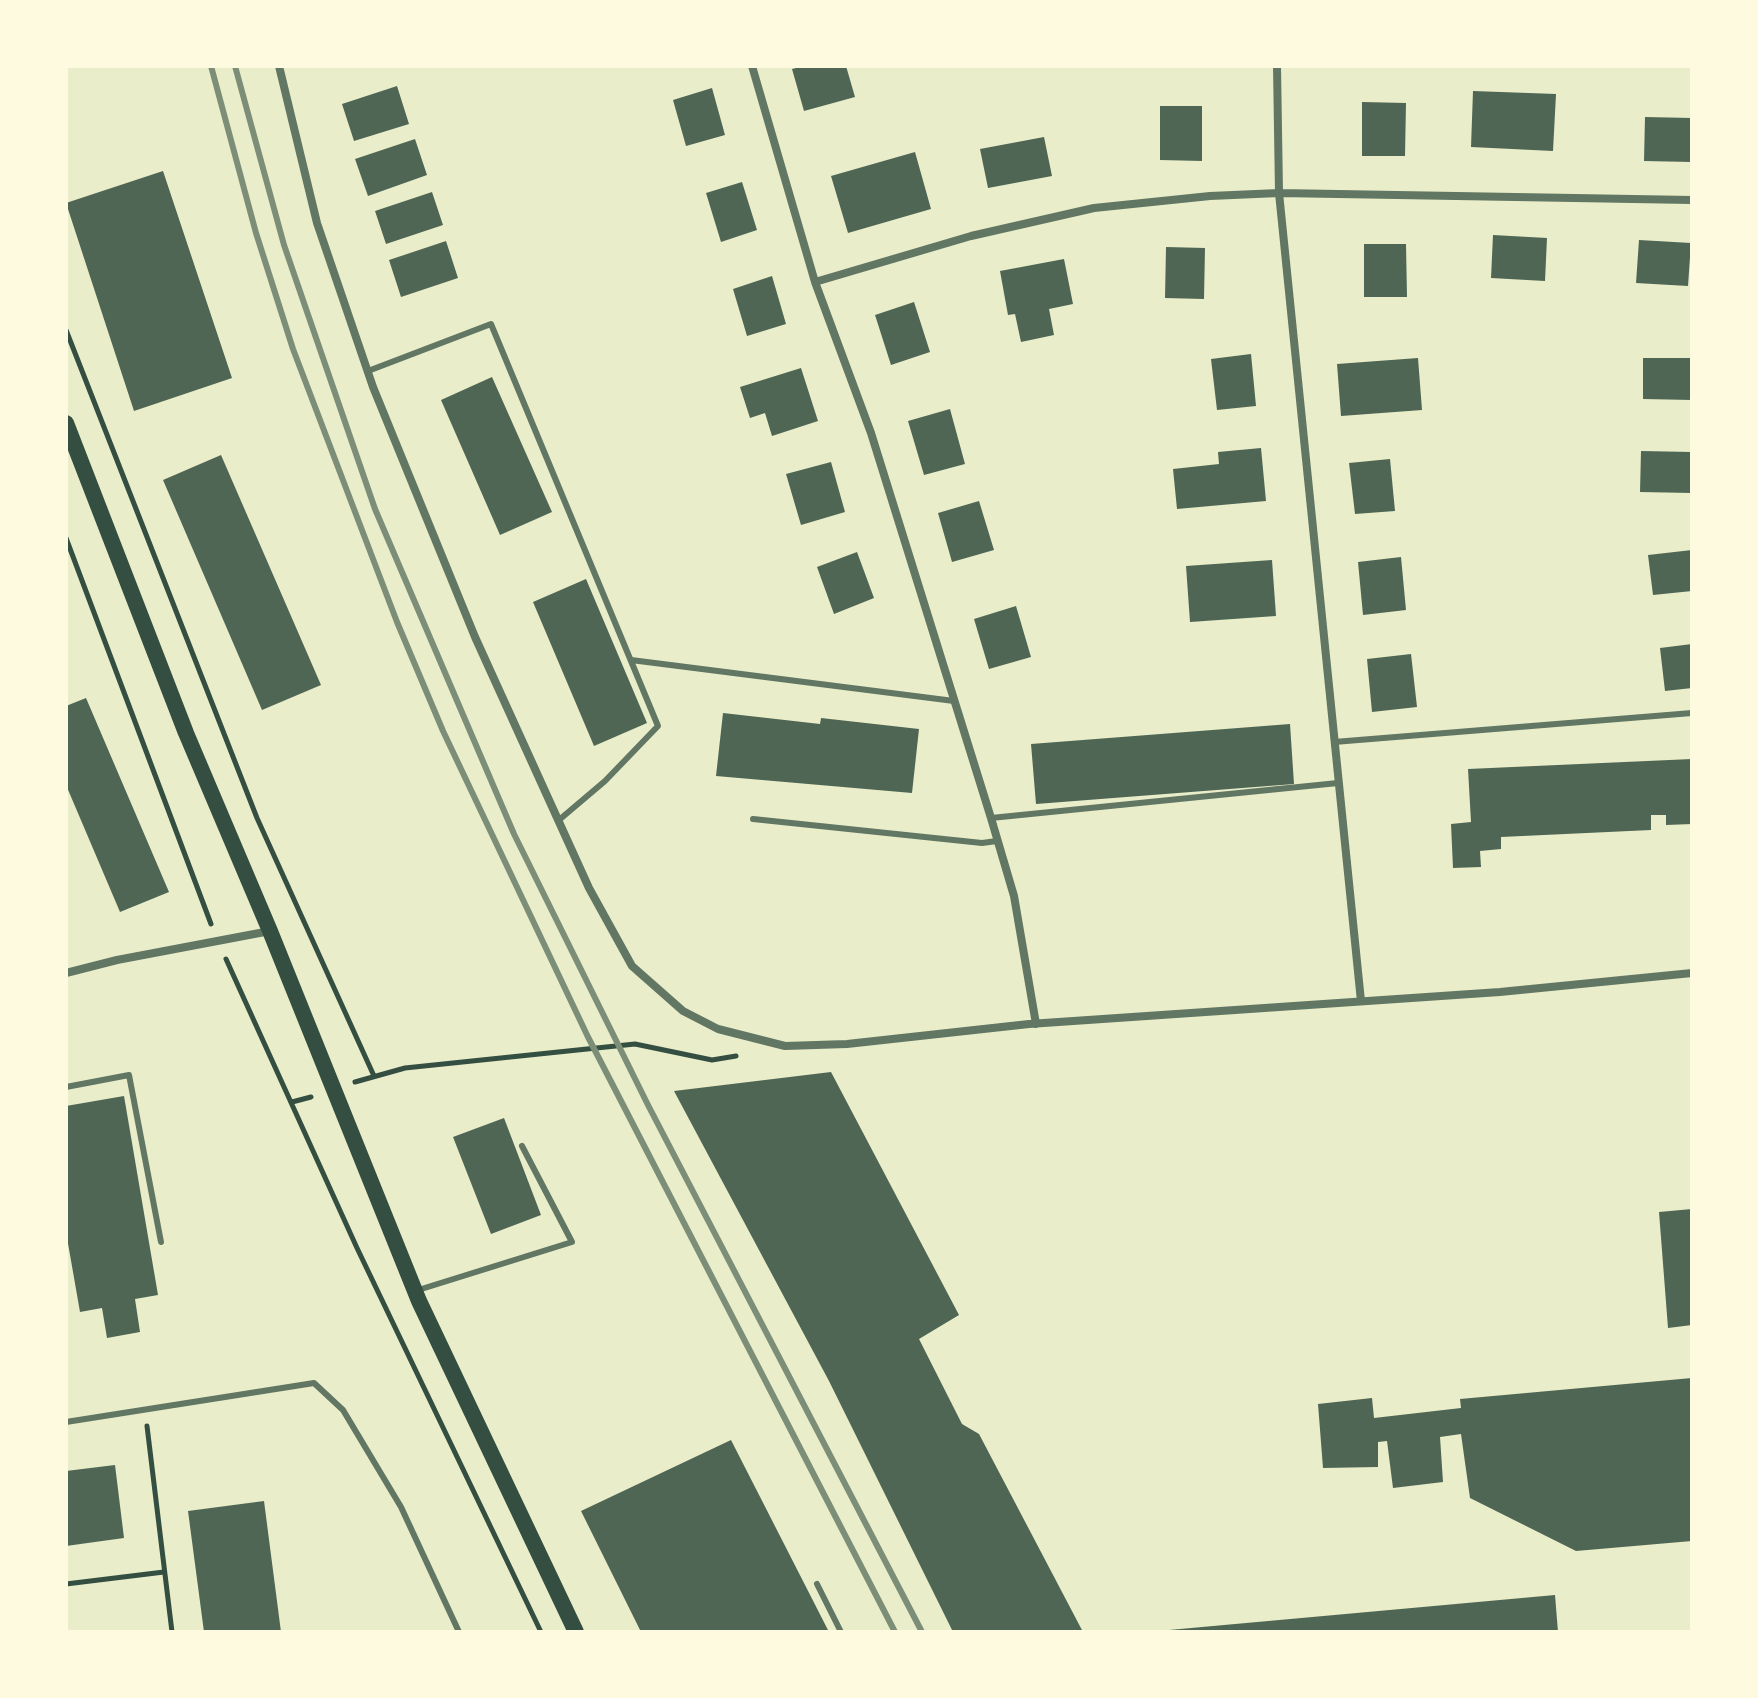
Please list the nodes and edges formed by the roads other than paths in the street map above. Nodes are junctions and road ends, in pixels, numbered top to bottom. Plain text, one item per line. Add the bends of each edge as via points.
1 (279, 66) edge
2 (752, 66) edge
3 (1277, 66) edge
4 (1279, 193) junction
5 (1692, 200) edge
6 (815, 282) junction
7 (368, 371) junction
8 (66, 423) edge
9 (631, 660) junction
10 (954, 701) junction
11 (1692, 713) edge
12 (1334, 742) junction
13 (1338, 783) junction
14 (991, 818) junction
15 (753, 819) dead end
16 (559, 820) junction
17 (997, 841) junction
18 (270, 931) junction
19 (66, 973) edge
20 (1692, 973) edge
21 (1361, 1001) junction
22 (1036, 1024) junction
23 (66, 1087) edge
24 (522, 1146) dead end
25 (161, 1242) dead end
26 (415, 1291) junction
27 (66, 1422) edge
28 (817, 1584) dead end
29 (459, 1632) edge
30 (576, 1632) edge
31 (841, 1632) edge

1 - 7 street via 317,223
2 - 6 street
3 - 4 street
4 - 5 street
4 - 6 street via 1094,208 971,236
4 - 12 street
6 - 10 street via 871,433
7 - 9 lane via 491,324
7 - 16 street via 475,637
8 - 18 main road via 186,733
9 - 10 lane
9 - 16 lane via 658,726
10 - 14 street
11 - 12 lane
12 - 13 street
13 - 14 lane
13 - 21 street
14 - 17 street
15 - 17 lane
16 - 22 street via 632,966 683,1011 718,1029 785,1046
17 - 22 street via 1014,896
18 - 19 street
18 - 26 main road
20 - 21 street
21 - 22 street
23 - 25 lane via 129,1075
24 - 26 lane via 572,1242
26 - 30 main road
27 - 29 lane via 314,1383 343,1410 401,1507
28 - 31 lane

